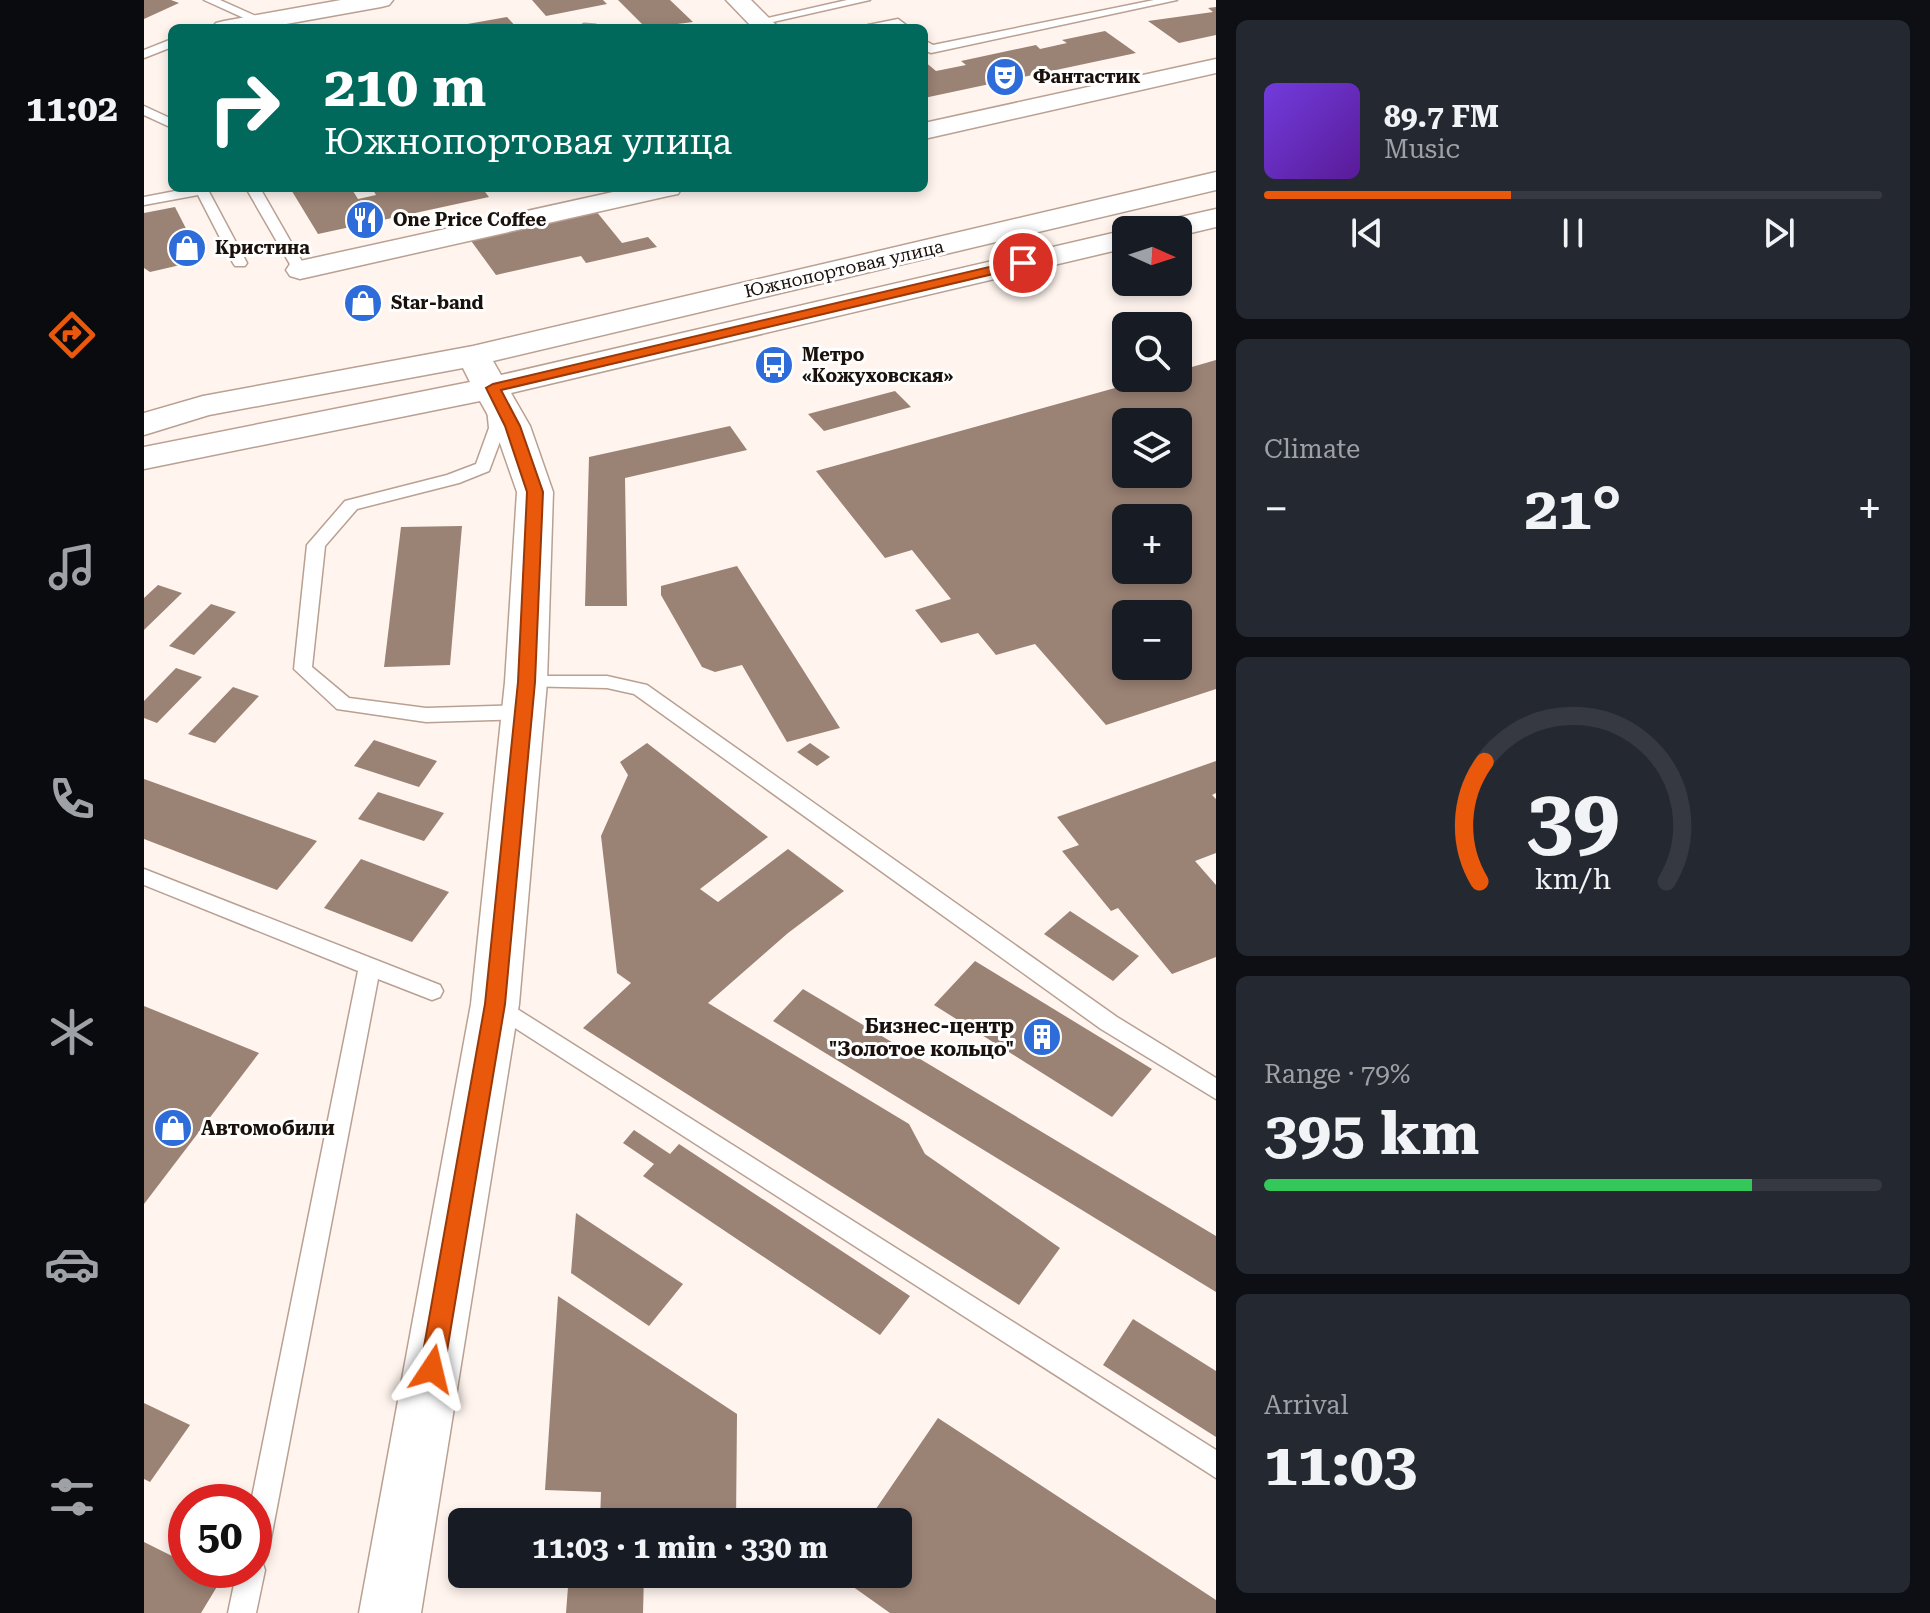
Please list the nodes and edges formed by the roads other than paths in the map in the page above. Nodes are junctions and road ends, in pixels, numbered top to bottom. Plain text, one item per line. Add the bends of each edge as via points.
1 (210, 0) edge
2 (381, 0) edge
3 (738, 0) edge
4 (864, 0) edge
5 (1171, 0) edge
6 (261, 21) junction
7 (245, 24) edge
8 (764, 24) edge
9 (168, 45) edge
10 (928, 47) edge
11 (144, 54) edge
12 (1216, 66) edge
13 (144, 110) edge
14 (168, 122) edge
15 (928, 130) edge
16 (1216, 181) edge
17 (191, 192) edge
18 (203, 192) edge
19 (255, 192) edge
20 (650, 192) edge
21 (144, 201) edge
22 (1216, 218) edge
23 (1192, 224) edge
24 (1112, 242) edge
25 (240, 263) dead end
26 (300, 270) joint
27 (473, 356) junction
28 (493, 388) junction
29 (203, 406) junction
30 (144, 410) edge
31 (144, 424) edge
32 (144, 458) edge
33 (525, 697) junction
34 (144, 877) edge
35 (370, 966) junction
36 (432, 991) dead end
37 (495, 1004) junction
38 (1216, 1090) edge
39 (1216, 1465) edge
40 (268, 1484) edge
41 (247, 1588) edge
42 (242, 1613) edge
43 (390, 1613) edge

1 - 6 lane
2 - 6 street
3 - 8 street
4 - 8 lane
5 - 10 lane
6 - 7 street
9 - 11 lane
12 - 15 street
13 - 14 lane
16 - 27 main road, Южнопортовая улица
17 - 21 lane
18 - 25 lane
19 - 26 lane
20 - 26 street
22 - 23 main road
24 - 28 main road, Южнопортовая улица
27 - 28 main road
27 - 29 main road, Южнопортовая улица
28 - 32 main road, Южнопортовая улица
28 - 33 main road via 535,492
28 - 33 lane via 497,428 483,467 351,505 316,545 303,669 344,704 426,715
29 - 30 main road
29 - 31 main road, Южнопортовая улица
33 - 37 main road
33 - 38 lane via 607,682 640,689 1109,1023
34 - 35 lane
35 - 36 lane
35 - 40 lane
37 - 39 lane
37 - 43 main road
41 - 42 lane

